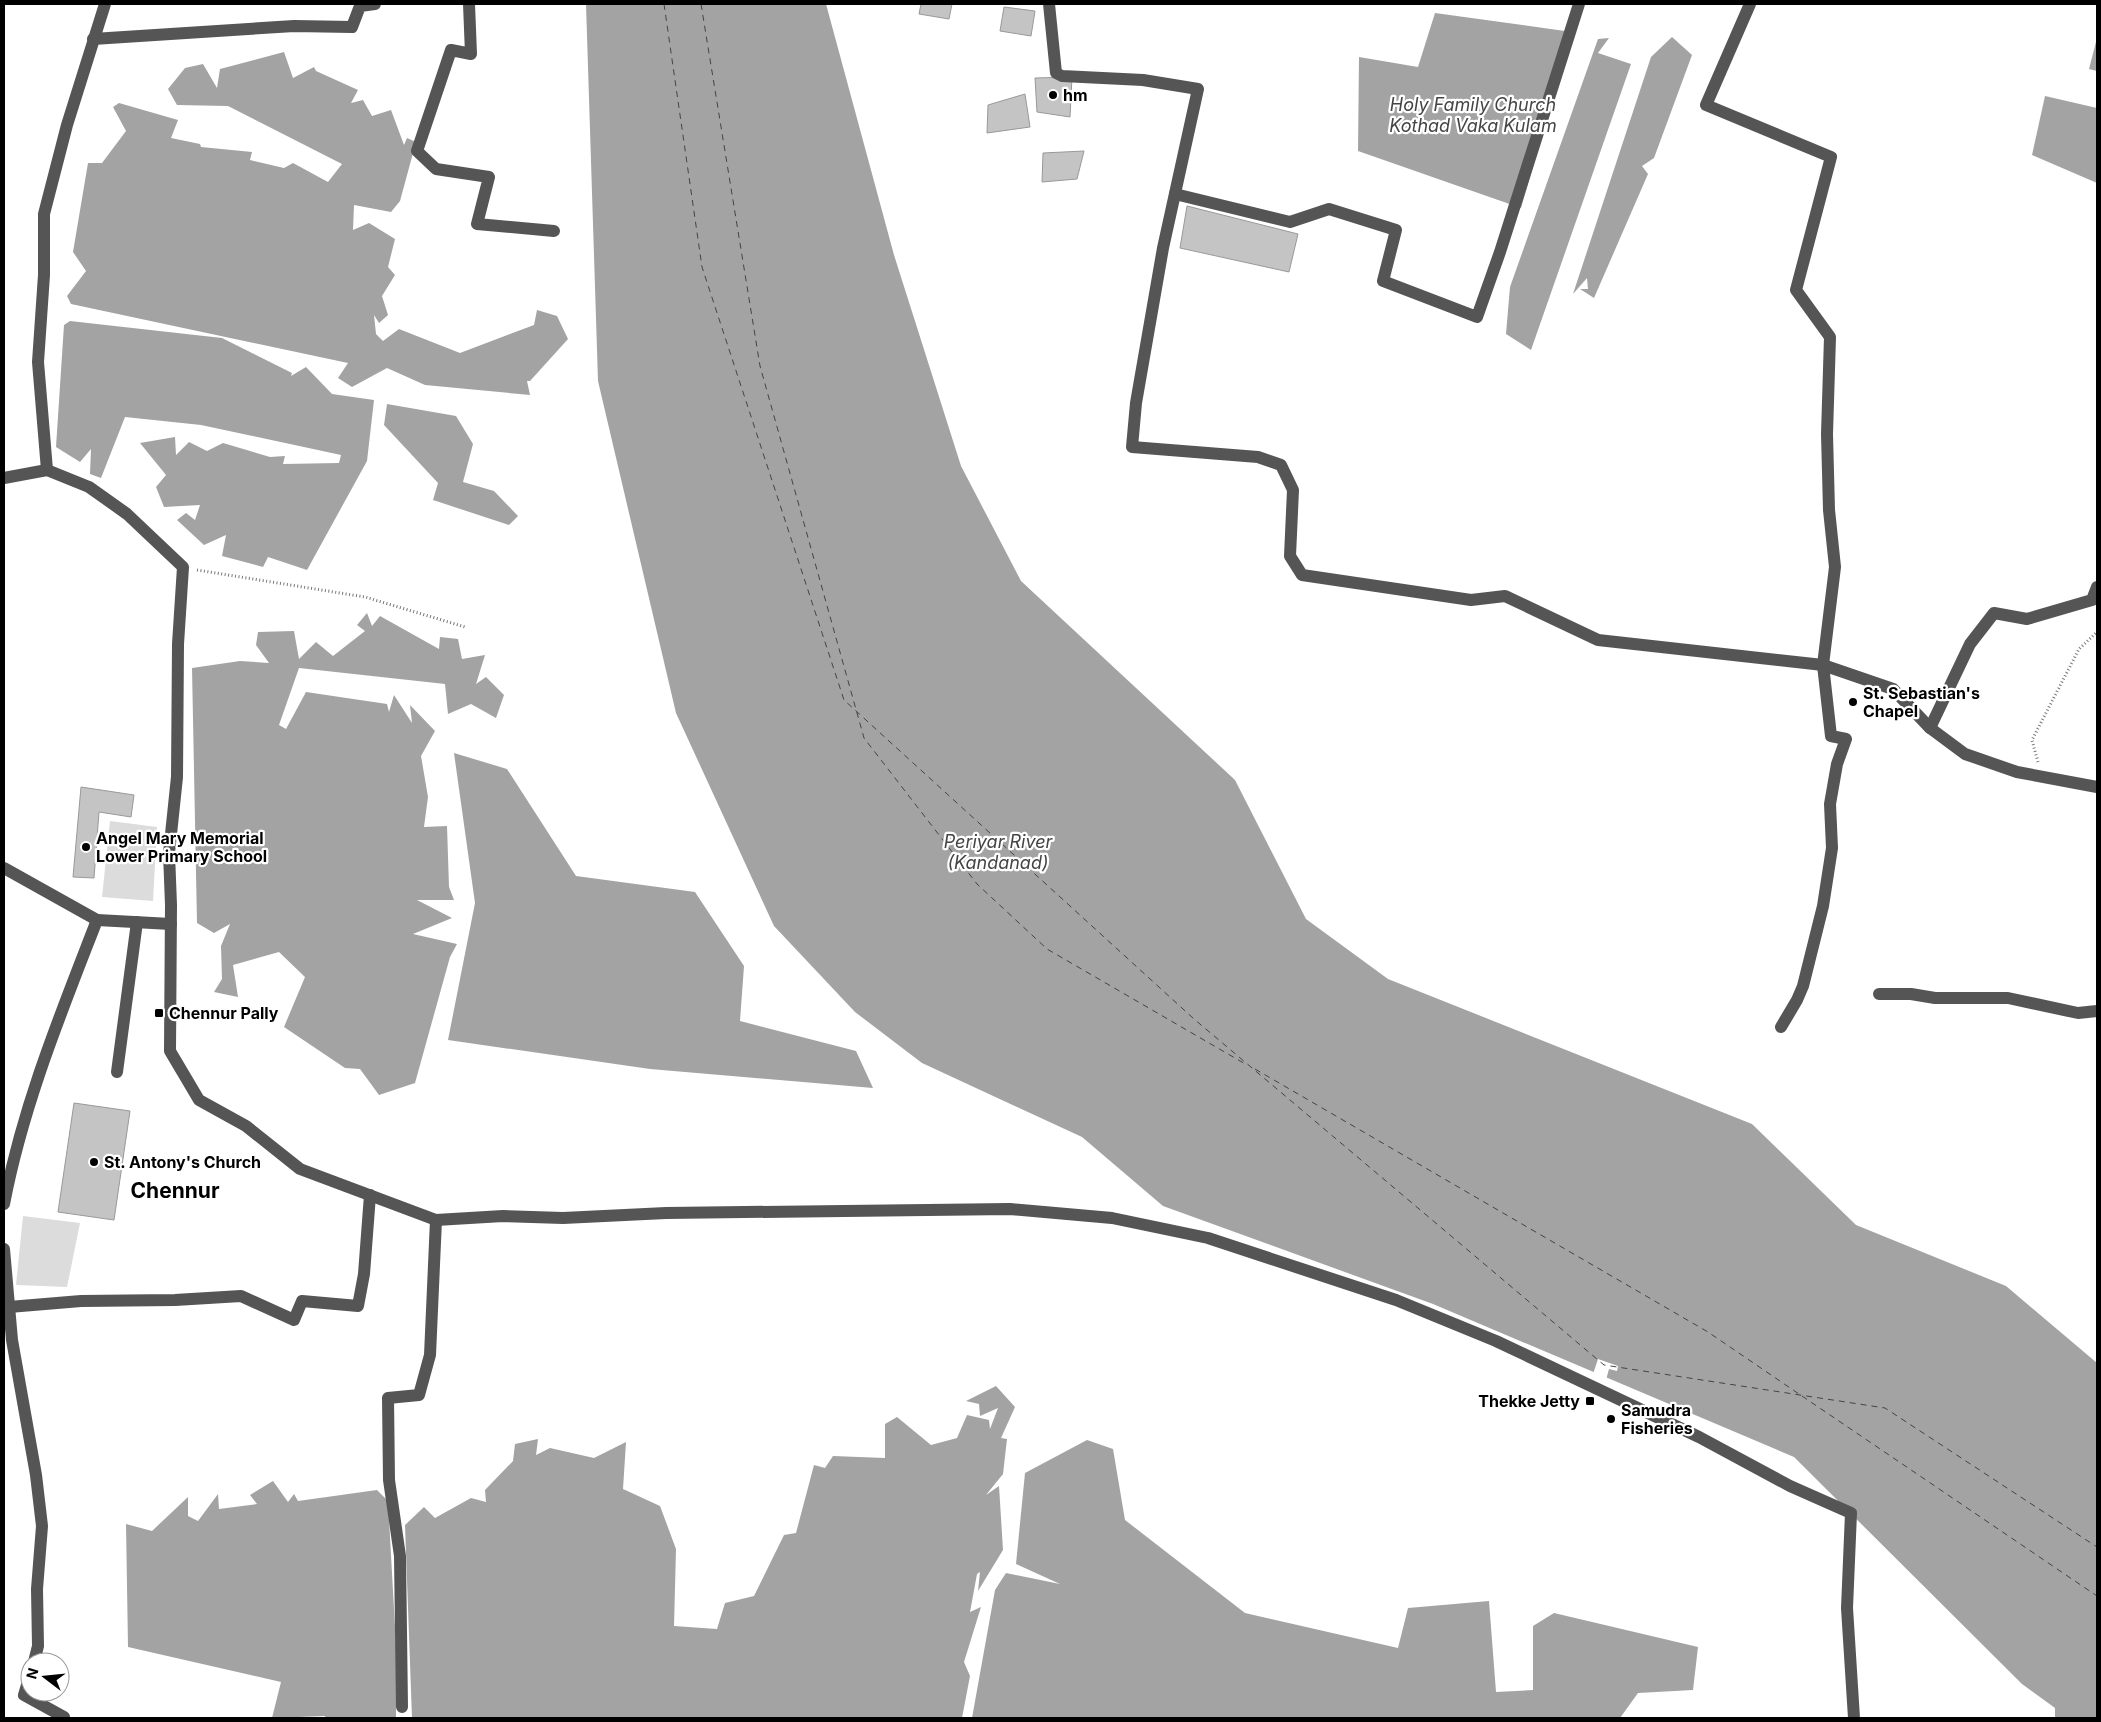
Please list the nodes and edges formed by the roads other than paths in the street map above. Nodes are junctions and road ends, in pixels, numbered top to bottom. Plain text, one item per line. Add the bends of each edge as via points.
1 (105, 4) edge
2 (375, 4) edge
3 (469, 4) edge
4 (1049, 4) edge
5 (1579, 4) edge
6 (1750, 4) edge
7 (93, 39) junction
8 (1175, 194) junction
9 (554, 231) dead end
10 (47, 470) junction
11 (4, 478) edge
12 (2097, 587) edge
13 (1823, 665) junction
14 (1930, 728) junction
15 (2097, 787) edge
16 (4, 868) edge
17 (97, 920) junction
18 (137, 922) junction
19 (171, 924) junction
20 (1879, 994) dead end
21 (2097, 1011) edge
22 (1781, 1027) dead end
23 (118, 1072) dead end
24 (370, 1195) junction
25 (4, 1204) edge
26 (436, 1220) junction
27 (4, 1249) edge
28 (6, 1308) edge
29 (36, 1652) edge
30 (37, 1702) edge
31 (402, 1706) dead end
32 (64, 1717) edge
33 (1854, 1718) edge

1 - 7 street
2 - 7 street via 360,6 352,27 294,26
3 - 9 street via 471,54 451,50 417,151 436,169 489,177 477,224
4 - 8 street via 1056,73 1062,76 1143,80 1198,89
5 - 8 street via 1477,317 1383,281 1396,230 1329,209 1290,222
6 - 13 street via 1706,105 1831,157 1796,290 1830,337 1827,453 1835,567
7 - 10 street via 44,214 38,362
8 - 13 street via 1138,393 1132,447 1258,458 1280,465 1293,490 1290,556 1302,575 1471,600 1506,596 1598,640
10 - 11 street
10 - 19 street via 89,487 127,514 183,567 178,644 177,777 169,853
12 - 14 street via 2092,600 2028,619 1994,613 1970,644
13 - 14 street via 1893,689
13 - 22 street via 1831,736 1846,739 1837,764 1830,804 1832,848 1823,906 1802,986
14 - 15 street via 1965,754 2017,772
16 - 17 street
17 - 18 street
17 - 25 street via 37,1077 13,1157
18 - 19 street
18 - 23 street
19 - 24 street via 170,1051 199,1100 246,1126 300,1169
20 - 21 street via 2008,998 2078,1013
24 - 26 street
24 - 28 street via 364,1274 358,1306 302,1300 294,1320 241,1296 81,1301
26 - 31 street via 430,1355 419,1394 388,1398 389,1480 400,1556
26 - 33 street via 666,1213 1019,1210 1112,1218 1208,1238 1396,1300 1580,1379 1700,1437 1790,1486 1851,1513 1847,1608
27 - 28 street
28 - 29 street via 42,1526
30 - 32 street

